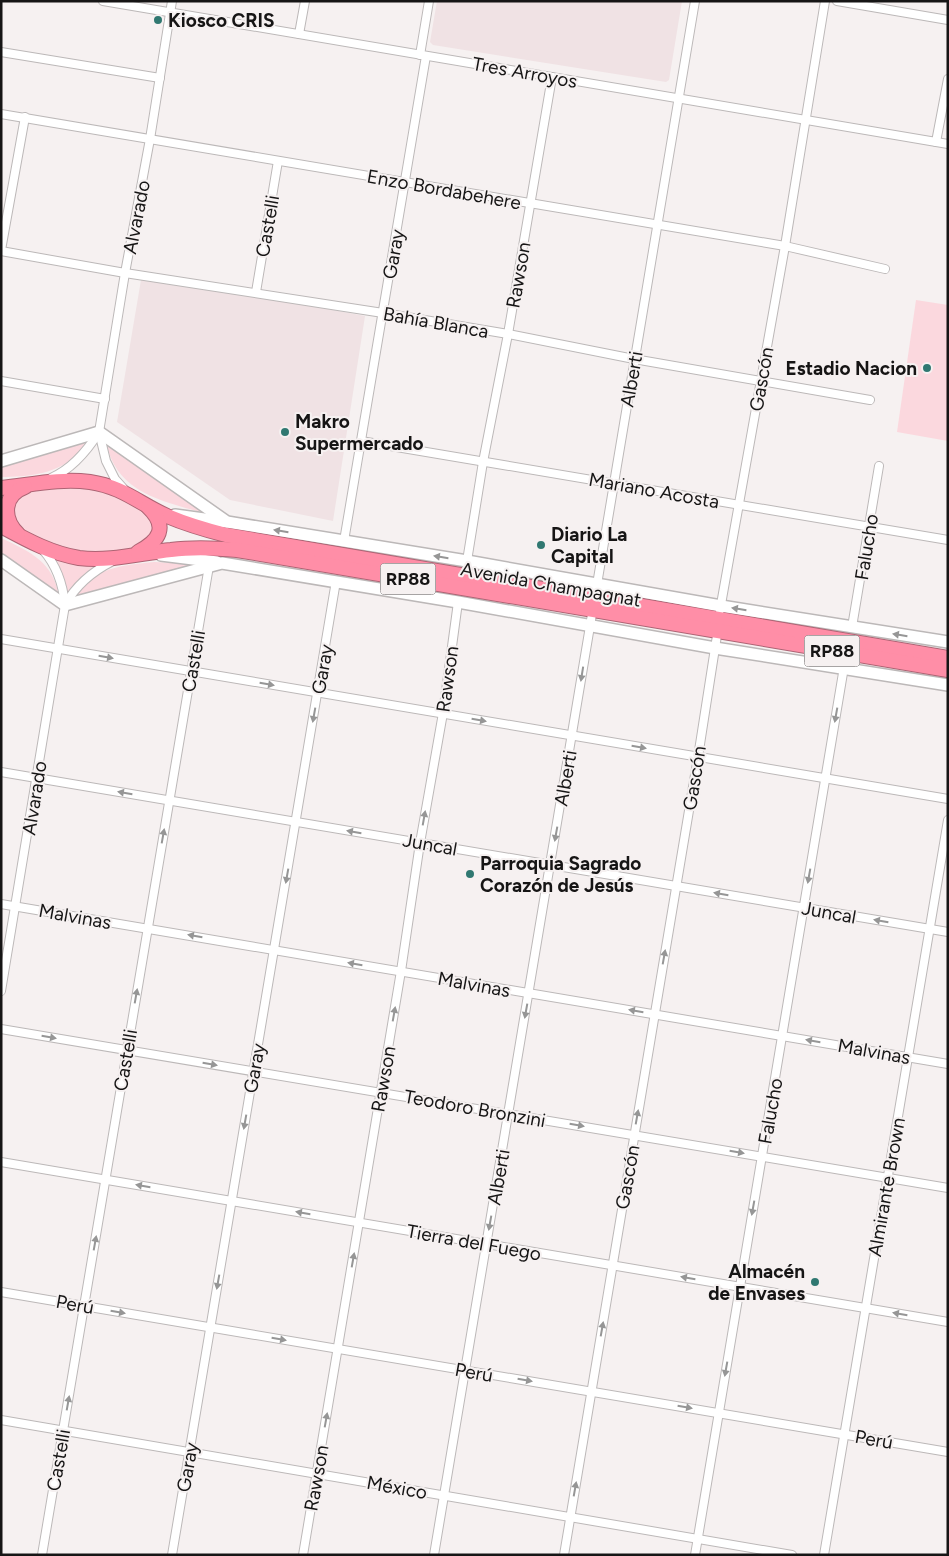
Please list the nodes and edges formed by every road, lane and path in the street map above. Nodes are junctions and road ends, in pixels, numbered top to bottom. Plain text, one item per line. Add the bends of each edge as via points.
1 (103, 1) edge
2 (172, 1) edge
3 (305, 1) edge
4 (429, 1) edge
5 (695, 1) edge
6 (825, 1) edge
7 (837, 1) edge
8 (170, 12) junction
9 (948, 20) edge
10 (299, 34) junction
11 (1, 52) edge
12 (423, 55) junction
13 (552, 77) junction
14 (160, 78) junction
15 (948, 79) edge
16 (678, 98) junction
17 (1, 114) edge
18 (24, 118) junction
19 (804, 120) junction
20 (150, 139) junction
21 (936, 142) junction
22 (948, 144) edge
23 (278, 160) junction
24 (405, 182) junction
25 (531, 203) junction
26 (657, 225) junction
27 (784, 246) junction
28 (1, 251) edge
29 (885, 269) dead end
30 (125, 273) junction
31 (256, 292) junction
32 (382, 313) junction
33 (508, 334) junction
34 (634, 359) junction
35 (761, 380) junction
36 (1, 381) edge
37 (105, 399) junction
38 (870, 400) dead end
39 (99, 432) junction
40 (361, 441) junction
41 (1, 461) edge
42 (483, 462) junction
43 (879, 466) dead end
44 (33, 484) junction
45 (613, 484) junction
46 (6, 486) edge
47 (135, 498) junction
48 (738, 504) junction
49 (157, 511) junction
50 (227, 522) junction
51 (869, 527) junction
52 (4, 528) edge
53 (948, 540) edge
54 (344, 541) junction
55 (31, 542) junction
56 (146, 553) junction
57 (125, 556) junction
58 (1, 560) edge
59 (466, 561) junction
60 (222, 563) junction
61 (208, 566) junction
62 (336, 581) junction
63 (594, 597) junction
64 (458, 602) junction
65 (65, 605) junction
66 (719, 619) junction
67 (590, 625) junction
68 (852, 627) junction
69 (1, 639) edge
70 (948, 642) edge
71 (715, 648) junction
72 (58, 649) junction
73 (948, 658) edge
74 (844, 667) junction
75 (948, 670) edge
76 (191, 671) junction
77 (948, 685) edge
78 (318, 692) junction
79 (443, 714) junction
80 (572, 735) junction
81 (698, 757) junction
82 (1, 772) edge
83 (37, 778) junction
84 (826, 778) junction
85 (948, 799) edge
86 (169, 800) junction
87 (948, 820) edge
88 (296, 822) junction
89 (420, 843) junction
90 (550, 865) junction
91 (676, 886) junction
92 (1, 904) edge
93 (16, 906) junction
94 (804, 908) junction
95 (148, 928) junction
96 (930, 929) junction
97 (948, 932) edge
98 (274, 950) junction
99 (401, 972) junction
100 (1, 991) edge
101 (529, 993) junction
102 (655, 1014) junction
103 (1, 1029) edge
104 (782, 1036) junction
105 (127, 1050) junction
106 (908, 1057) junction
107 (948, 1064) edge
108 (254, 1071) junction
109 (381, 1092) junction
110 (508, 1114) junction
111 (634, 1135) junction
112 (762, 1156) junction
113 (1, 1162) edge
114 (888, 1178) junction
115 (105, 1179) junction
116 (948, 1188) edge
117 (232, 1201) junction
118 (359, 1222) junction
119 (486, 1244) junction
120 (612, 1265) junction
121 (740, 1287) junction
122 (1, 1292) edge
123 (84, 1306) junction
124 (866, 1308) junction
125 (948, 1322) edge
126 (210, 1327) junction
127 (338, 1349) junction
128 (465, 1370) junction
129 (591, 1392) junction
130 (719, 1413) junction
131 (1, 1420) edge
132 (63, 1430) junction
133 (844, 1434) junction
134 (190, 1452) junction
135 (948, 1452) edge
136 (317, 1474) junction
137 (444, 1495) junction
138 (570, 1517) junction
139 (698, 1539) junction
140 (42, 1555) edge
141 (172, 1555) edge
142 (303, 1555) edge
143 (434, 1555) edge
144 (564, 1555) edge
145 (695, 1555) edge
146 (792, 1555) edge
147 (824, 1555) edge

1 - 8 street, Tres Arroyos
2 - 8 street, Alvarado
3 - 10 street
4 - 12 street, Garay
5 - 16 street, Alberti
6 - 19 street, Gascón
7 - 9 street
8 - 10 street, Tres Arroyos
8 - 14 street, Alvarado
10 - 12 street, Tres Arroyos
11 - 14 street
12 - 13 street, Tres Arroyos
12 - 24 street, Garay
13 - 16 street, Tres Arroyos
13 - 25 street, Rawson
14 - 20 street, Alvarado
15 - 21 street
16 - 19 street, Tres Arroyos
16 - 26 street, Alberti
17 - 18 street, Enzo Bordabehere
18 - 20 street, Enzo Bordabehere
18 - 28 street
19 - 21 street, Tres Arroyos
19 - 27 street, Gascón
20 - 23 street, Enzo Bordabehere
20 - 30 street, Alvarado
21 - 22 street, Tres Arroyos
23 - 24 street, Enzo Bordabehere
23 - 31 street, Castelli
24 - 25 street, Enzo Bordabehere
24 - 32 street, Garay
25 - 26 street, Enzo Bordabehere
25 - 33 street, Rawson
26 - 27 street, Enzo Bordabehere
26 - 34 street, Alberti
27 - 29 street, Enzo Bordabehere
27 - 35 street, Gascón
28 - 30 street, Bahía Blanca
30 - 31 street, Bahía Blanca
30 - 37 street, Alvarado
31 - 32 street, Bahía Blanca
32 - 33 street, Bahía Blanca
32 - 40 street, Garay
33 - 34 street, Bahía Blanca
33 - 42 street, Rawson
34 - 35 street, Bahía Blanca
34 - 45 street, Alberti
35 - 38 street, Bahía Blanca
35 - 48 street, Gascón
36 - 37 street
37 - 39 street, Alvarado
39 - 41 street
39 - 44 street, Alvarado via 70,467
39 - 47 street, Alvarado via 110,470
39 - 50 street, Avenida Champagnat
40 - 42 street, Mariano Acosta
40 - 54 street, Garay
42 - 45 street, Mariano Acosta
42 - 59 street, Rawson
43 - 51 street, Falucho
44 - 46 highway, Avenida Champagnat / RP88
44 - 47 highway, Avenida Champagnat / RP88 via 64,480 91,482
44 - 55 highway, RP88 via 16,491 7,506 10,524
45 - 48 street, Mariano Acosta
45 - 63 street, Alberti
47 - 49 highway, Avenida Champagnat / RP88
47 - 57 highway, RP88 via 155,516 159,525 158,535 150,545
48 - 51 street, Mariano Acosta
48 - 66 street, Gascón
49 - 50 street, Avenida Champagnat
49 - 63 highway, Avenida Champagnat / RP88 via 226,535
54 -> 50 street, Avenida Champagnat
51 - 53 street, Mariano Acosta
51 - 68 street, Falucho
52 - 55 highway, Avenida Champagnat / RP88
59 -> 54 street, Avenida Champagnat
55 - 57 highway, Avenida Champagnat / RP88 via 78,558
55 - 65 street, Alvarado via 47,555 56,568 64,589
56 - 57 highway, Avenida Champagnat / RP88
56 - 60 street, Avenida Champagnat
56 - 63 highway, Avenida Champagnat / RP88 via 187,549 237,550
57 - 65 street, Alvarado via 88,577
58 - 65 street
59 - 63 street, Avenida Champagnat
60 - 61 street, Avenida Champagnat
60 - 62 street, Avenida Champagnat
61 - 65 street, Avenida Champagnat
61 - 76 street, Castelli
62 - 64 street, Avenida Champagnat
62 - 78 street, Garay
63 - 66 highway, Avenida Champagnat / RP88
63 - 66 street, Avenida Champagnat
63 - 67 street, Alberti
64 - 67 street, Avenida Champagnat
64 - 79 street, Rawson
65 - 72 street, Alvarado
68 -> 66 street, Avenida Champagnat
66 - 71 street, Gascón
66 - 73 highway, Avenida Champagnat / RP88
66 - 75 highway, Avenida Champagnat / RP88
67 - 71 street, Avenida Champagnat
67 -> 80 street, Alberti
70 -> 68 street, Avenida Champagnat
69 - 72 street
71 - 74 street, Avenida Champagnat
71 - 81 street, Gascón
72 -> 76 street
72 - 83 street, Alvarado
74 - 77 street, Avenida Champagnat
74 -> 84 street, Falucho
76 -> 78 street
76 - 86 street, Castelli
78 - 79 street
78 -> 88 street, Garay
79 -> 80 street
89 -> 79 street, Rawson
80 -> 81 street
80 -> 90 street, Alberti
81 - 84 street
81 - 91 street, Gascón
82 - 83 street, Juncal
86 -> 83 street, Juncal
83 - 93 street, Alvarado
84 - 85 street
84 -> 94 street, Falucho
86 - 88 street, Juncal
95 -> 86 street, Castelli
87 - 96 street, Almirante Brown
89 -> 88 street, Juncal
88 -> 98 street, Garay
89 - 90 street, Juncal
89 - 99 street, Rawson
90 - 91 street, Juncal
90 - 101 street, Alberti
94 -> 91 street, Juncal
102 -> 91 street, Gascón
92 - 93 street, Malvinas
93 - 95 street, Malvinas
93 - 100 street, Alvarado
96 -> 94 street, Juncal
94 - 104 street, Falucho
98 -> 95 street, Malvinas
105 -> 95 street, Castelli
96 - 97 street, Juncal
96 - 106 street, Almirante Brown
99 -> 98 street, Malvinas
98 - 108 street, Garay
99 - 101 street, Malvinas
109 -> 99 street, Rawson
102 -> 101 street, Malvinas
101 -> 110 street, Alberti
102 - 104 street, Malvinas
111 -> 102 street, Gascón
103 -> 105 street, Teodoro Bronzini
106 -> 104 street, Malvinas
104 - 112 street, Falucho
105 -> 108 street, Teodoro Bronzini
105 - 115 street, Castelli
106 - 107 street, Malvinas
106 - 114 street, Almirante Brown
108 - 109 street, Teodoro Bronzini
108 -> 117 street, Garay
109 - 110 street, Teodoro Bronzini
109 - 118 street, Rawson
110 -> 111 street, Teodoro Bronzini
110 -> 119 street, Alberti
111 -> 112 street, Teodoro Bronzini
111 - 120 street, Gascón
112 - 114 street, Teodoro Bronzini
112 -> 121 street, Falucho
113 - 115 street, Tierra del Fuego
114 - 116 street, Teodoro Bronzini
114 - 124 street, Almirante Brown
117 -> 115 street, Tierra del Fuego
123 -> 115 street, Castelli
118 -> 117 street, Tierra del Fuego
117 -> 126 street, Garay
118 - 119 street, Tierra del Fuego
127 -> 118 street, Rawson
119 - 120 street, Tierra del Fuego
119 - 128 street, Alberti
121 -> 120 street, Tierra del Fuego
129 -> 120 street, Gascón
121 - 124 street, Tierra del Fuego
121 -> 130 street, Falucho
122 - 123 street, Perú
123 -> 126 street, Perú
132 -> 123 street, Castelli
125 -> 124 street, Tierra del Fuego
124 - 133 street, Almirante Brown
126 -> 127 street, Perú
126 - 134 street, Garay
127 - 128 street, Perú
136 -> 127 street, Rawson
128 -> 129 street, Perú
128 - 137 street, Alberti
129 -> 130 street, Perú
138 -> 129 street, Gascón
130 - 133 street, Perú
130 - 139 street, Falucho
131 - 132 street, México
132 - 134 street, México
132 - 140 street, Castelli
133 - 135 street, Perú
133 - 147 street, Almirante Brown
134 - 136 street, México
134 - 141 street, Garay
136 - 137 street, México
136 - 142 street, Rawson
137 - 138 street, México
137 - 143 street, Alberti
138 - 139 street, México
138 - 144 street, Gascón
139 - 145 street, Falucho
139 - 146 street, México

